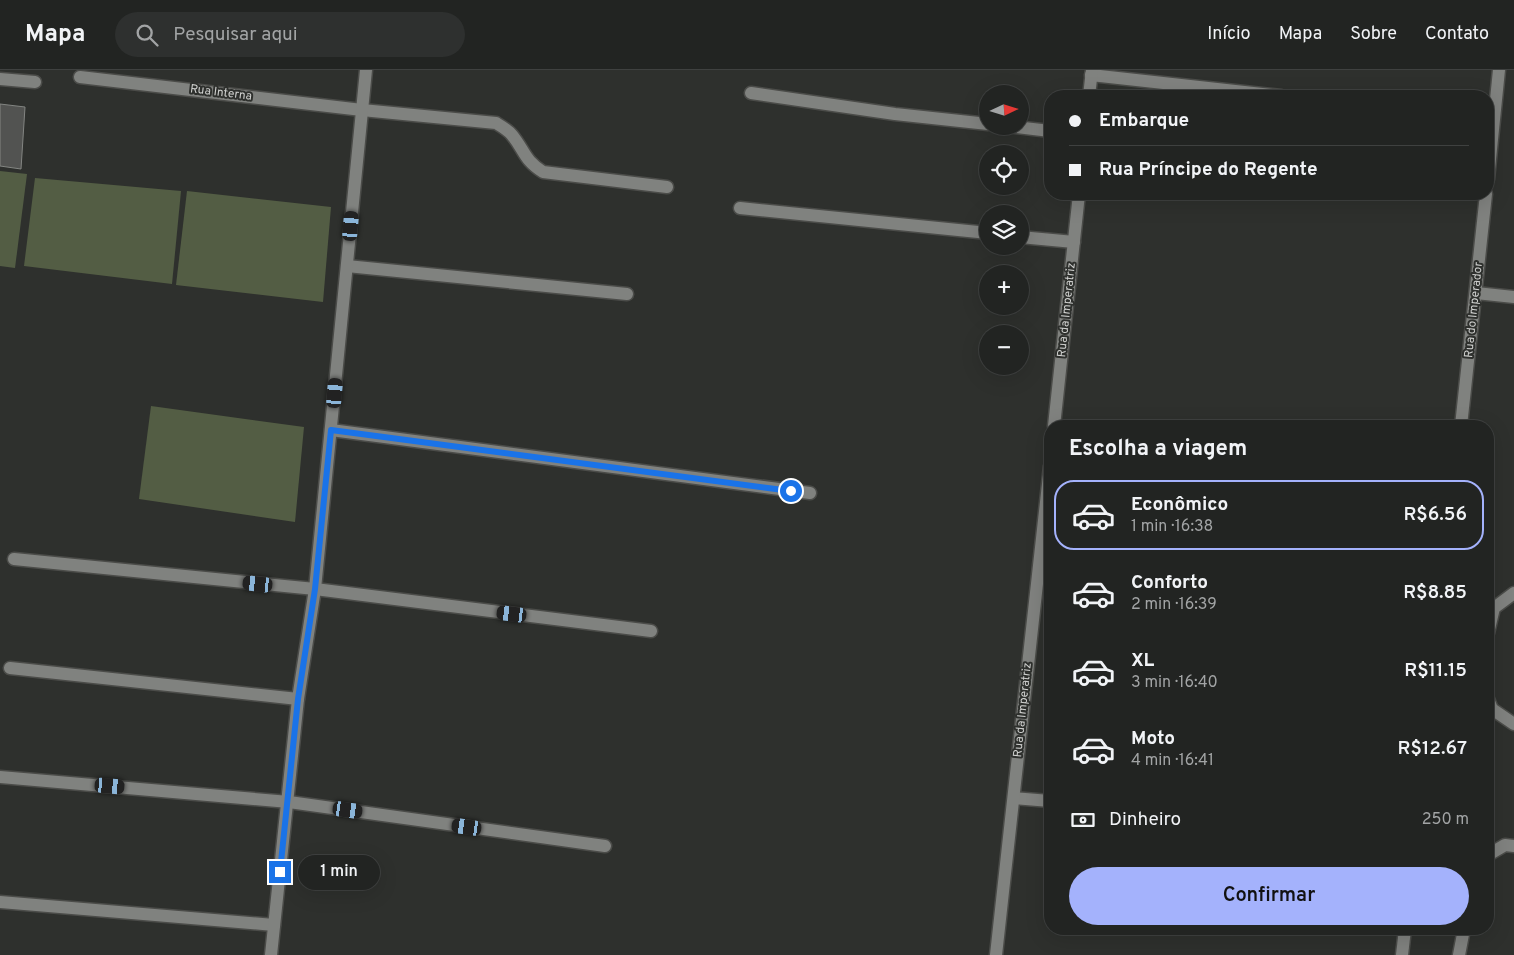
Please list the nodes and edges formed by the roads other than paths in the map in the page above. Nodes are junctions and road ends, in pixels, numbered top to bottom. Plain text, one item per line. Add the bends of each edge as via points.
1 (366, 70) edge
2 (1499, 70) edge
3 (1092, 72) edge
4 (80, 77) dead end
5 (0, 79) edge
6 (35, 82) dead end
7 (1090, 90) edge
8 (1234, 90) edge
9 (751, 93) dead end
10 (1494, 98) edge
11 (362, 110) junction
12 (979, 123) edge
13 (1029, 129) edge
14 (1044, 130) edge
15 (667, 187) dead end
16 (1078, 200) edge
17 (1485, 200) edge
18 (740, 208) dead end
19 (979, 232) edge
20 (1029, 238) edge
21 (1074, 242) junction
22 (347, 266) junction
23 (1476, 293) junction
24 (627, 294) dead end
25 (1514, 296) edge
26 (1055, 420) edge
27 (1462, 420) edge
28 (331, 430) junction
29 (810, 493) dead end
30 (1044, 521) edge
31 (14, 559) dead end
32 (315, 589) junction
33 (1514, 593) edge
34 (1494, 608) edge
35 (651, 630) dead end
36 (10, 668) dead end
37 (298, 699) junction
38 (1494, 710) edge
39 (1514, 724) edge
40 (0, 776) edge
41 (1014, 798) junction
42 (1044, 800) edge
43 (289, 802) junction
44 (605, 846) dead end
45 (1514, 846) edge
46 (1494, 851) edge
47 (0, 902) edge
48 (274, 925) junction
49 (1404, 935) edge
50 (1463, 935) edge
51 (271, 955) edge
52 (996, 955) edge
53 (1402, 955) edge
54 (1460, 955) edge

1 - 11 street
2 - 10 street
3 - 7 street
3 - 8 street
4 - 11 street, Rua Interna
5 - 6 street
9 - 12 street
11 - 15 street, Rua Interna via 496,123 511,133 526,159 543,172
11 - 22 street
13 - 14 street
16 - 21 street, Rua da Imperatriz
17 - 23 street, Rua do Imperador
18 - 19 street
20 - 21 street
21 - 26 street, Rua da Imperatriz
22 - 24 street
22 - 28 street
23 - 25 street
23 - 27 street, Rua do Imperador
28 - 29 street
28 - 32 street
30 - 41 street, Rua da Imperatriz
31 - 32 street
32 - 35 street
32 - 37 street
33 - 34 street
36 - 37 street
37 - 43 street
38 - 39 street
40 - 43 street
41 - 42 street
41 - 52 street, Rua da Imperatriz
43 - 44 street
43 - 48 street
45 - 46 street via 1505,845
47 - 48 street
48 - 51 street
49 - 53 street
50 - 54 street

